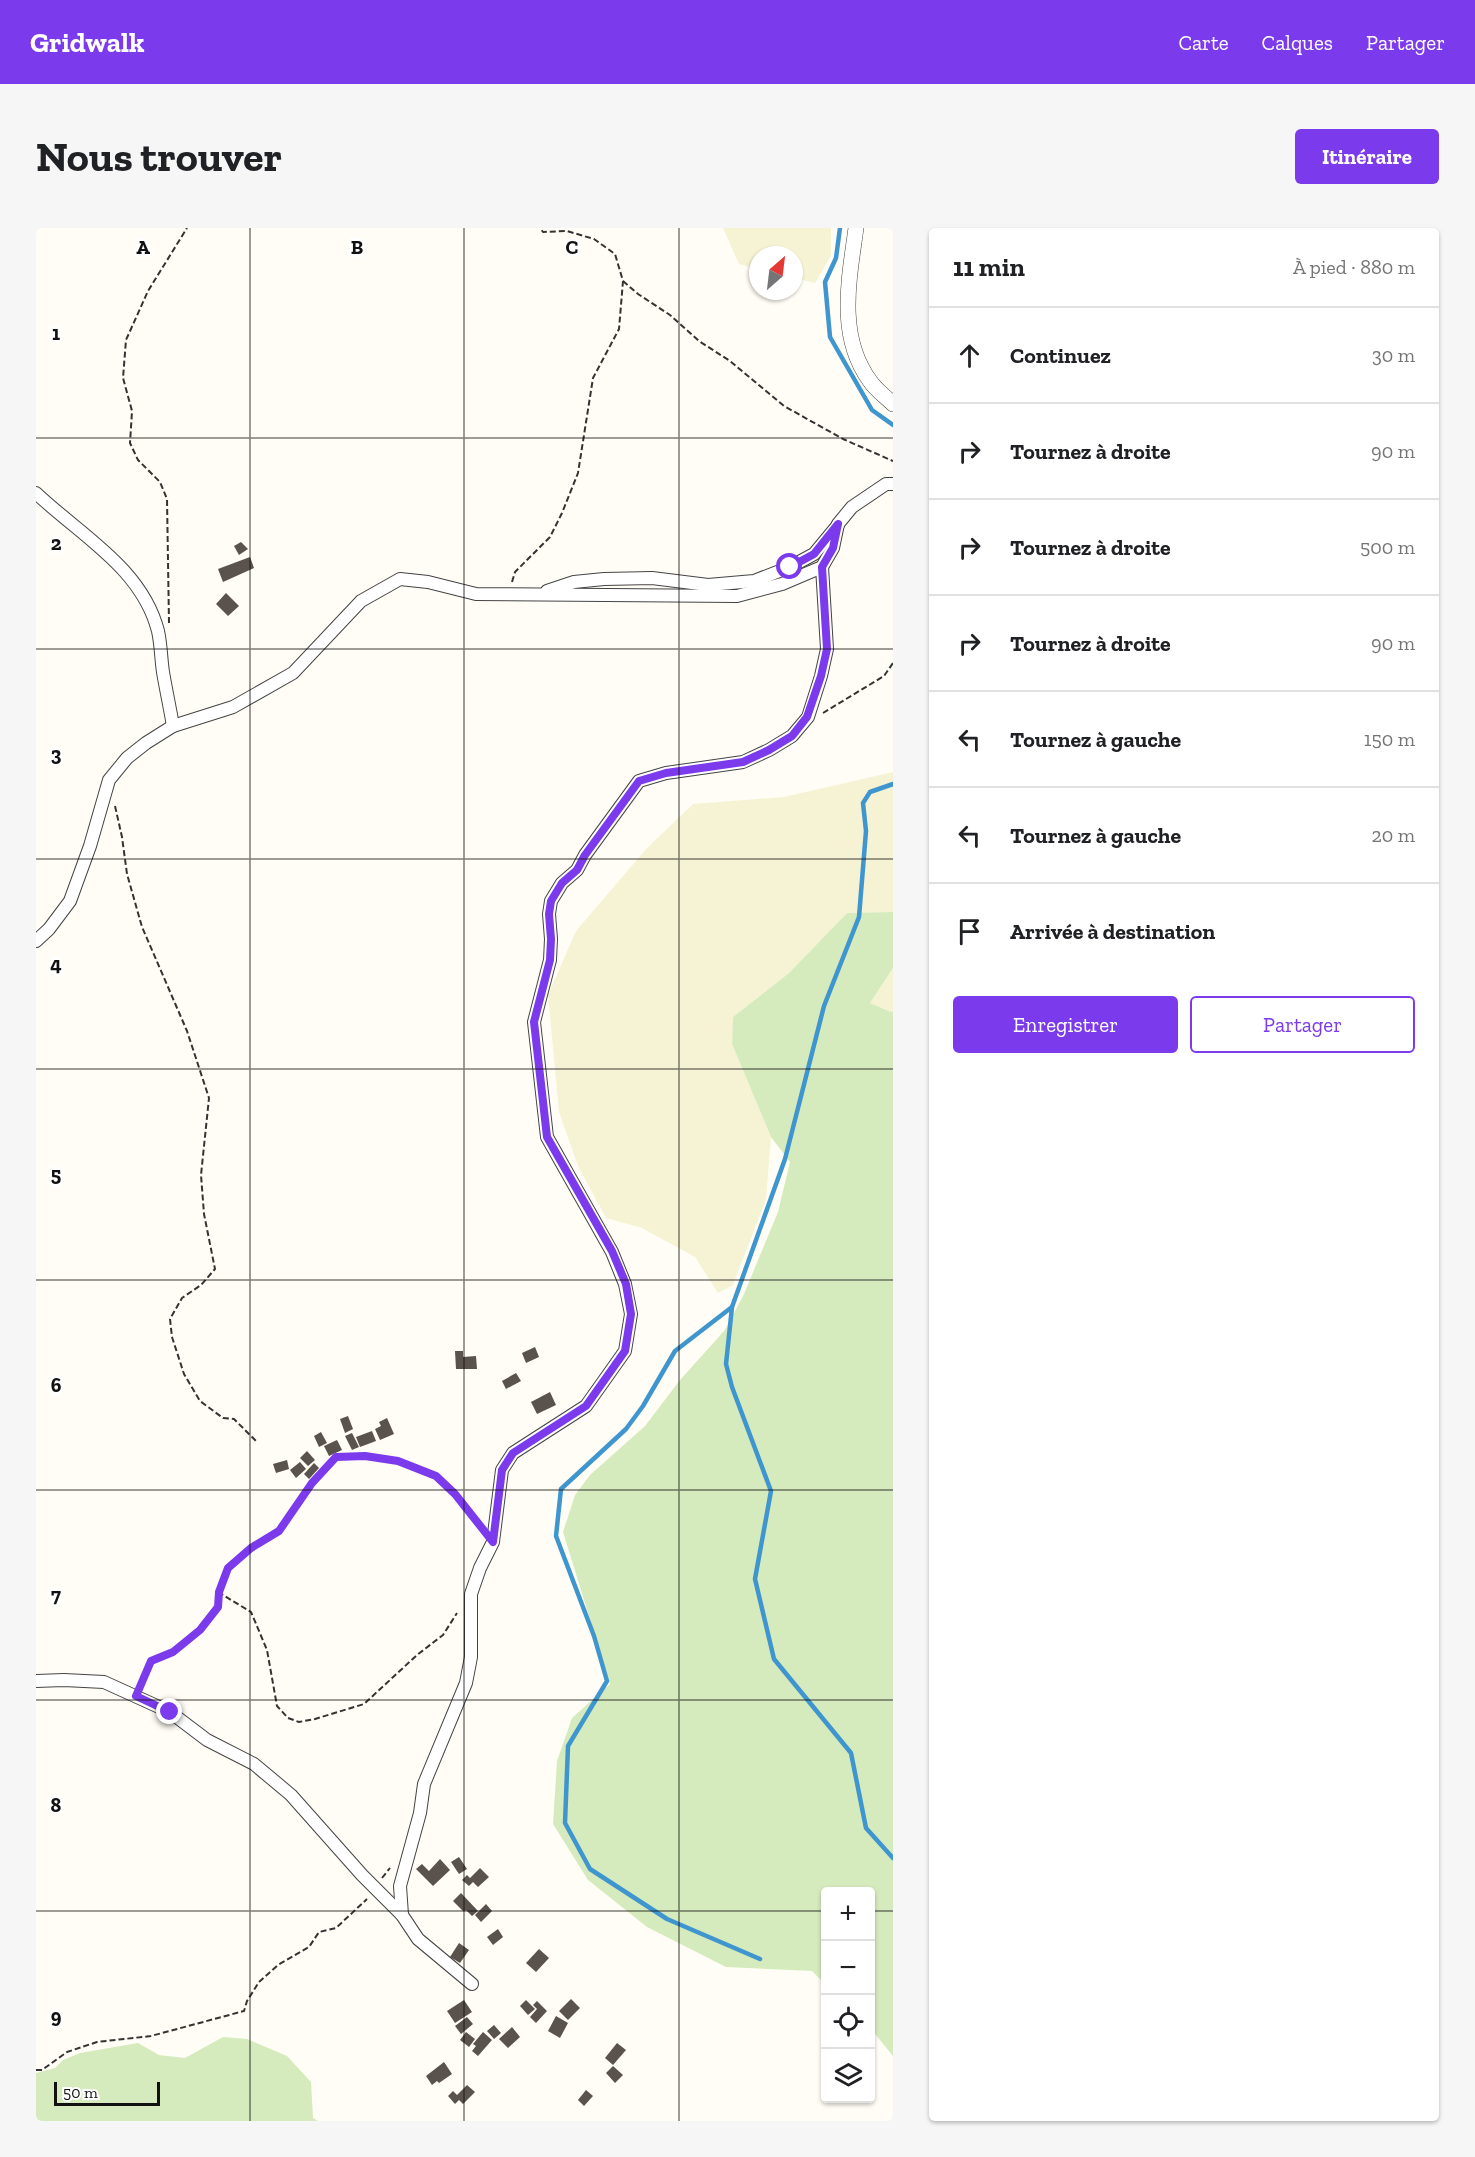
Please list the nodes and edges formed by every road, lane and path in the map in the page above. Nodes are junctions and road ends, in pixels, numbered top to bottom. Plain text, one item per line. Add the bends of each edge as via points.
1 (187, 228) edge
2 (540, 228) edge
3 (856, 228) edge
4 (623, 280) junction
5 (893, 404) edge
6 (893, 461) edge
7 (893, 484) edge
8 (36, 493) edge
9 (838, 524) junction
10 (822, 567) junction
11 (538, 594) junction
12 (509, 595) junction
13 (159, 641) junction
14 (893, 663) edge
15 (807, 717) junction
16 (173, 726) junction
17 (114, 803) dead end
18 (36, 941) edge
19 (256, 1441) dead end
20 (493, 1542) junction
21 (219, 1592) junction
22 (471, 1594) junction
23 (36, 1681) edge
24 (136, 1696) junction
25 (391, 1867) dead end
26 (375, 1889) junction
27 (402, 1915) junction
28 (472, 1984) dead end
29 (36, 2070) edge

1 - 13 path via 148,291 126,340 123,378 132,411 130,443 138,460 160,482 167,499 170,621
2 - 4 path via 543,232 567,231 594,239 615,254
3 - 5 street via 847,309 855,352 870,381
4 - 6 path via 784,406
4 - 12 path via 619,329 593,378 578,473 550,537 515,572
7 - 9 street via 886,484 852,507
8 - 13 street via 117,562 144,596
9 - 10 street via 833,548
9 - 11 street via 814,554 754,581 708,585 604,579 574,582
10 - 11 street via 782,584 736,596
10 - 15 street via 827,649
11 - 12 street
12 - 16 street via 476,594 400,579 361,601 293,673 232,706
13 - 16 street
14 - 15 path via 884,676 854,696 820,715
15 - 20 street via 792,736 743,762 666,773 639,781 551,901 550,960 534,1022 547,1137 612,1251 626,1284 631,1314 625,1351 586,1406 513,1453 502,1470
16 - 18 street via 127,758 109,780 70,901
17 - 19 path via 142,927 187,1031 209,1098 201,1175 204,1214 216,1269 182,1298 170,1320 172,1337 184,1374 200,1401 223,1418 234,1419
20 - 21 path via 436,1476 398,1461 336,1457 312,1483 279,1531 228,1568
20 - 22 street
21 - 22 path via 251,1611 267,1650 277,1706 288,1718 299,1722 364,1704 443,1635
21 - 24 path via 218,1607 200,1630 173,1652 151,1661
22 - 27 street via 471,1657 466,1683 424,1784 400,1886
23 - 24 street via 104,1682
24 - 26 street via 170,1712 207,1740 254,1764 291,1795
25 - 26 path
26 - 27 street
26 - 29 path via 336,1928 320,1932 309,1947 258,1982 244,2012 151,2036 97,2042 67,2052 42,2070
27 - 28 street via 418,1939

